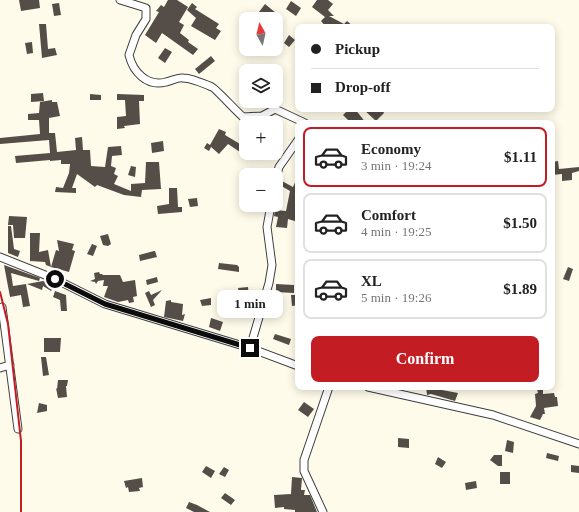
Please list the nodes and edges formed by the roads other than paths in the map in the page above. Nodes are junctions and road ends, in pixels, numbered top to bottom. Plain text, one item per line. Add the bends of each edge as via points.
1 (120, 0) edge
2 (299, 120) edge
3 (295, 144) edge
4 (280, 168) edge
5 (270, 212) edge
6 (0, 257) edge
7 (2, 307) dead end
8 (250, 348) junction
9 (10, 365) junction
10 (295, 365) edge
11 (0, 368) edge
12 (328, 390) edge
13 (381, 390) edge
14 (18, 429) dead end
15 (579, 444) edge
16 (324, 512) edge

1 - 2 street via 146,8 146,19 136,35 129,55 134,68 145,80 155,84 182,78 194,79 201,84 214,87 243,117 262,116 275,109
3 - 4 street
5 - 8 street via 267,227 272,266
6 - 8 street via 48,276 105,304
7 - 9 street
8 - 10 street
9 - 11 street
9 - 14 street
12 - 16 street via 304,460 304,471
13 - 15 street via 493,415

